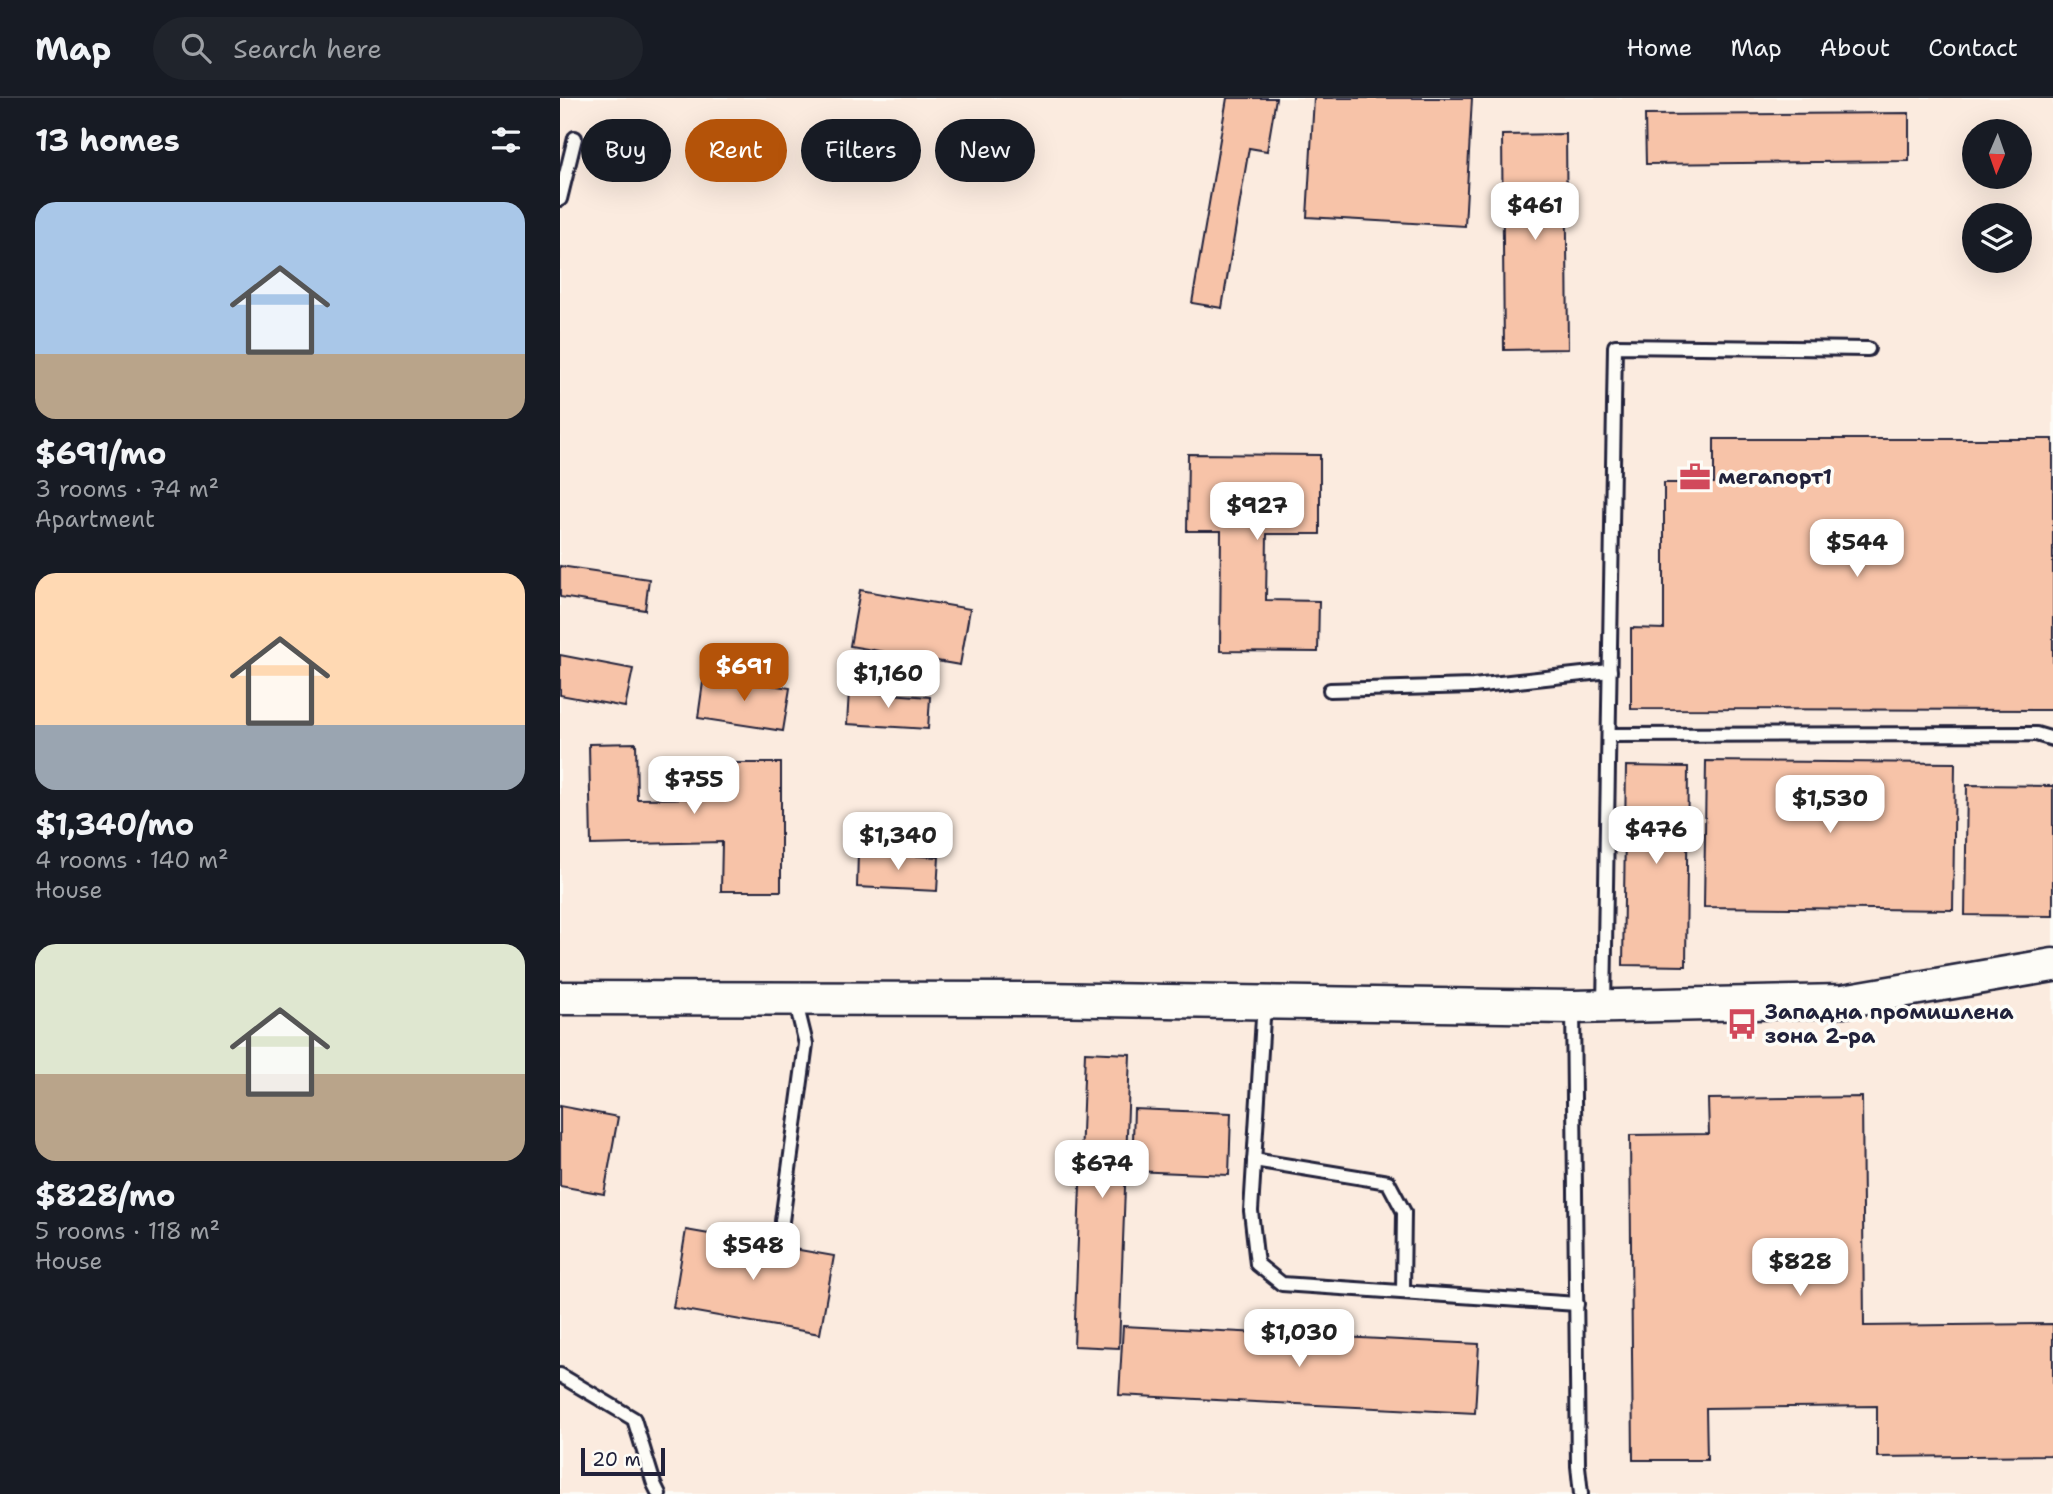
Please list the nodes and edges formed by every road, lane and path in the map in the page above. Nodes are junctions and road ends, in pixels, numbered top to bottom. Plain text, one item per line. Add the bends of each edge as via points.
1 (575, 138) dead end
2 (560, 199) edge
3 (1868, 349) dead end
4 (1609, 671) junction
5 (1330, 690) dead end
6 (1609, 735) junction
7 (2053, 739) edge
8 (2053, 965) edge
9 (560, 998) edge
10 (795, 999) junction
11 (1265, 1002) junction
12 (1604, 1006) junction
13 (1573, 1007) junction
14 (1254, 1160) junction
15 (782, 1221) dead end
16 (1403, 1292) junction
17 (1577, 1304) junction
18 (560, 1374) edge
19 (659, 1494) edge
20 (1581, 1494) edge

1 - 2 lane
3 - 4 lane via 1615,346
4 - 5 lane via 1473,686
4 - 6 lane
6 - 7 lane via 2036,734
6 - 12 lane
8 - 12 street via 1843,1001
9 - 10 street
10 - 11 street
10 - 15 lane via 806,1044
11 - 13 street
11 - 14 lane
12 - 13 street
13 - 17 lane
14 - 16 lane via 1388,1182 1404,1212
14 - 16 lane via 1251,1211 1257,1264 1282,1284
16 - 17 lane
17 - 20 lane
18 - 19 lane via 634,1419

